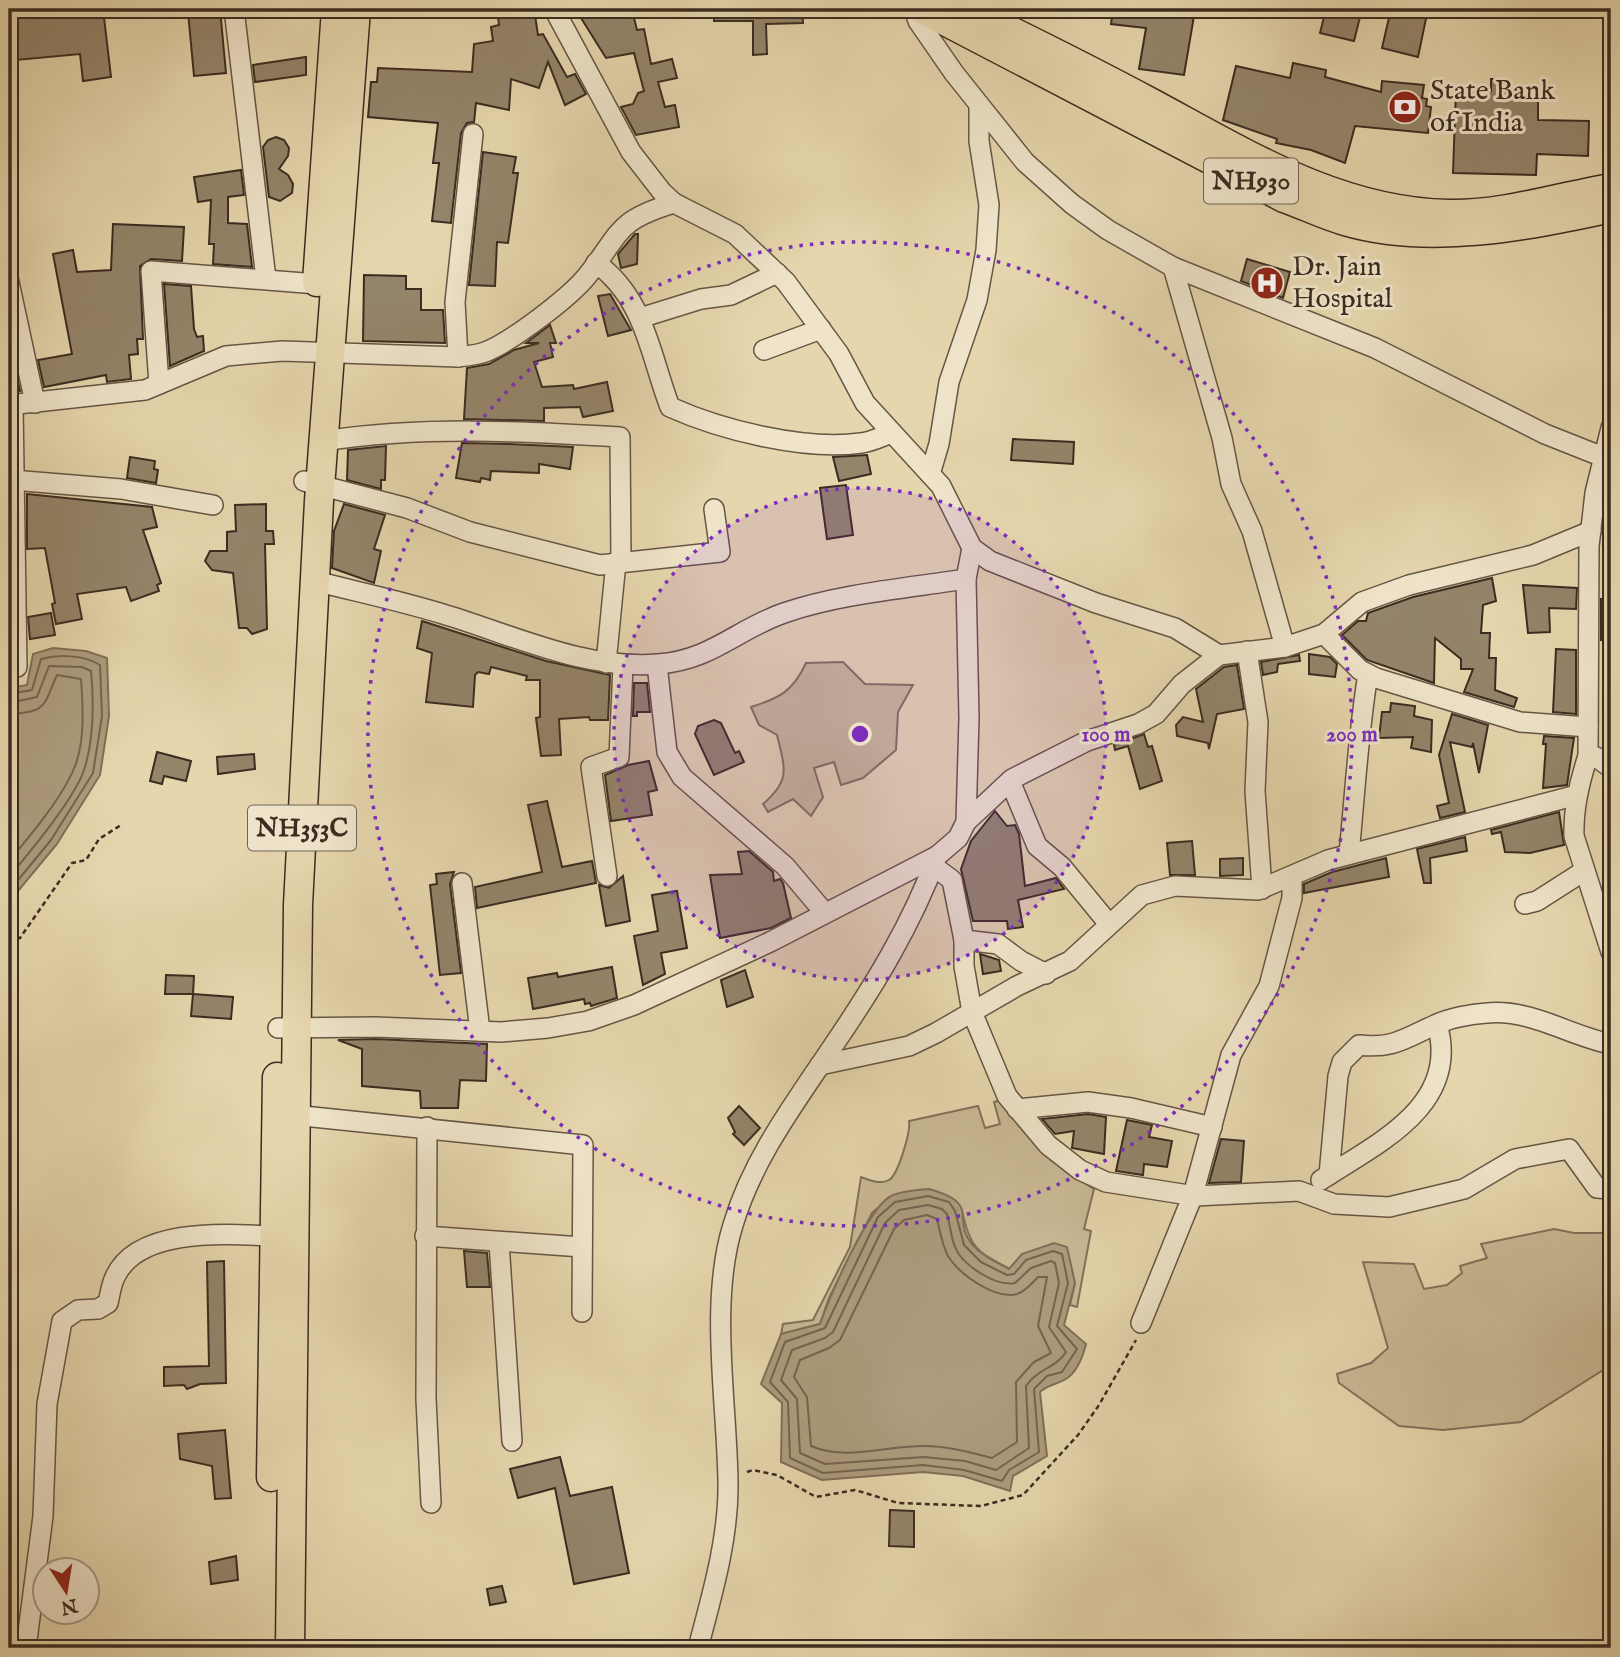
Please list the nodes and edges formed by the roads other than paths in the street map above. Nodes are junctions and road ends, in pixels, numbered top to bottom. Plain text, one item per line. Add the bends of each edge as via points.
1 (234, 9) edge
2 (336, 9) edge
3 (356, 9) edge
4 (554, 9) edge
5 (914, 9) edge
6 (922, 9) edge
7 (966, 9) edge
8 (999, 16) edge
9 (979, 107) junction
10 (473, 134) dead end
11 (1611, 188) edge
12 (674, 203) junction
13 (1611, 208) edge
14 (596, 263) junction
15 (1173, 267) junction
16 (778, 273) junction
17 (265, 279) junction
18 (9, 282) edge
19 (317, 284) junction
20 (640, 318) junction
21 (821, 329) junction
22 (764, 350) dead end
23 (322, 353) junction
24 (458, 357) junction
25 (159, 384) junction
26 (35, 403) junction
27 (11, 405) edge
28 (1611, 428) edge
29 (892, 433) junction
30 (324, 441) junction
31 (1607, 456) edge
32 (930, 474) junction
33 (12, 480) junction
34 (312, 484) junction
35 (213, 505) dead end
36 (715, 509) dead end
37 (1591, 531) junction
38 (972, 548) junction
39 (618, 562) junction
40 (966, 579) junction
41 (12, 581) edge
42 (315, 581) junction
43 (1324, 634) junction
44 (1285, 647) junction
45 (1247, 651) junction
46 (1219, 655) junction
47 (615, 664) junction
48 (657, 664) junction
49 (17, 667) dead end
50 (1368, 674) junction
51 (1588, 727) junction
52 (1588, 756) junction
53 (1611, 768) edge
54 (1010, 781) junction
55 (1577, 795) junction
56 (966, 822) junction
57 (1349, 854) junction
58 (935, 861) junction
59 (1584, 871) junction
60 (607, 876) dead end
61 (1292, 877) junction
62 (462, 883) dead end
63 (1262, 889) junction
64 (1525, 904) dead end
65 (824, 912) junction
66 (1109, 924) junction
67 (964, 940) junction
68 (1611, 952) edge
69 (1046, 974) junction
70 (972, 1012) junction
71 (1437, 1024) junction
72 (287, 1028) junction
73 (480, 1031) junction
74 (1611, 1044) edge
75 (820, 1065) junction
76 (1017, 1109) junction
77 (286, 1114) junction
78 (427, 1127) junction
79 (1212, 1127) junction
80 (1329, 1175) junction
81 (1611, 1189) edge
82 (1309, 1194) junction
83 (1193, 1195) junction
84 (273, 1236) junction
85 (425, 1236) junction
86 (499, 1242) junction
87 (582, 1247) junction
88 (582, 1312) dead end
89 (1141, 1323) road end
90 (513, 1440) dead end
91 (431, 1503) dead end
92 (26, 1648) edge
93 (271, 1648) edge
94 (290, 1648) edge
95 (698, 1648) edge

1 - 17 street
2 - 19 highway, NH353C
3 - 23 highway, NH353C
4 - 12 street via 631,152
5 - 9 street
6 - 13 highway, NH930 via 1284,198 1345,221 1399,231 1471,231
7 - 8 highway, NH930
8 - 11 highway, NH930 via 1297,180 1339,196 1450,214 1512,208
9 - 15 street via 1025,162 1072,204
9 - 32 street via 989,205 986,250 977,300 949,382
10 - 24 street via 455,302
12 - 14 street via 639,214 617,231
12 - 16 street via 735,234
14 - 20 street via 611,274
14 - 24 street via 566,297 503,343 483,353
15 - 31 street via 1375,348 1545,434
15 - 44 street via 1231,484 1252,531
16 - 20 street via 731,295
16 - 21 street
17 - 19 street
17 - 25 street via 151,271
18 - 26 street
19 - 23 highway, NH353C
20 - 29 street via 670,407 695,419 810,443 864,443
21 - 22 street
21 - 29 street via 864,403
23 - 24 street
23 - 25 street via 226,356
23 - 30 highway, NH353C
23 - 34 highway, NH353C
25 - 26 street via 145,390
26 - 27 street
27 - 33 street
28 - 31 street
29 - 32 street
30 - 34 highway, NH353C
30 - 39 street via 379,433 620,437
31 - 37 street
32 - 38 street via 941,486
33 - 35 street via 121,489
33 - 41 street
34 - 39 street via 407,508 470,532 548,553 600,565
34 - 42 highway, NH353C
34 - 72 highway, NH353C via 282,854
36 - 39 street via 720,552
37 - 43 street via 1533,555 1409,585 1362,602
37 - 51 street
38 - 40 street
38 - 46 street via 990,561 1096,603 1175,628
39 - 47 street
40 - 48 street via 809,605 780,614 702,656
40 - 56 street
41 - 49 street
42 - 47 street
42 - 72 highway, NH353C
43 - 44 street
43 - 50 street
44 - 45 street
45 - 46 street
45 - 63 street via 1258,722 1255,791
46 - 54 street via 1182,684 1156,714 1060,753
47 - 48 street
47 - 60 street via 619,757 591,767
48 - 65 street via 667,752 682,777 785,866
50 - 51 street via 1520,722
50 - 57 street
51 - 52 street
52 - 53 street
52 - 55 street
54 - 56 street
54 - 66 street via 1037,846 1062,867
55 - 57 street
55 - 59 street via 1574,836
56 - 58 street via 958,838
57 - 61 street
58 - 65 street
58 - 67 street via 951,880
58 - 75 street via 888,961
59 - 64 street
59 - 68 street
61 - 63 street
61 - 79 street via 1292,898 1269,986 1231,1055
62 - 73 street
63 - 66 street via 1192,886 1158,890 1142,895
65 - 73 street via 770,942 588,1021
66 - 69 street via 1070,961
67 - 69 street via 998,944
67 - 70 street
69 - 70 street
70 - 75 street via 909,1046
70 - 76 street via 991,1063
71 - 74 street via 1509,1012
71 - 80 street via 1444,1059 1428,1101
71 - 80 street via 1382,1048 1359,1045 1342,1062
72 - 73 street
72 - 77 highway, NH353C
75 - 95 street via 757,1164 726,1250 722,1374 728,1477 719,1564
76 - 79 street via 1088,1102
76 - 83 street via 1048,1146 1080,1170 1106,1182
77 - 78 street
77 - 84 highway, NH353C
77 - 94 highway, NH353C
78 - 85 street
78 - 87 street via 583,1145
79 - 83 street
80 - 82 street
81 - 82 street via 1597,1188 1569,1149 1515,1159 1464,1189 1389,1206 1334,1204
82 - 83 street
83 - 89 street
84 - 92 street via 207,1233 133,1254 115,1277 108,1303 98,1309 78,1310 62,1321 47,1404 43,1516
84 - 93 highway, NH353C
85 - 86 street
85 - 91 street
86 - 87 street
86 - 90 street
87 - 88 street

